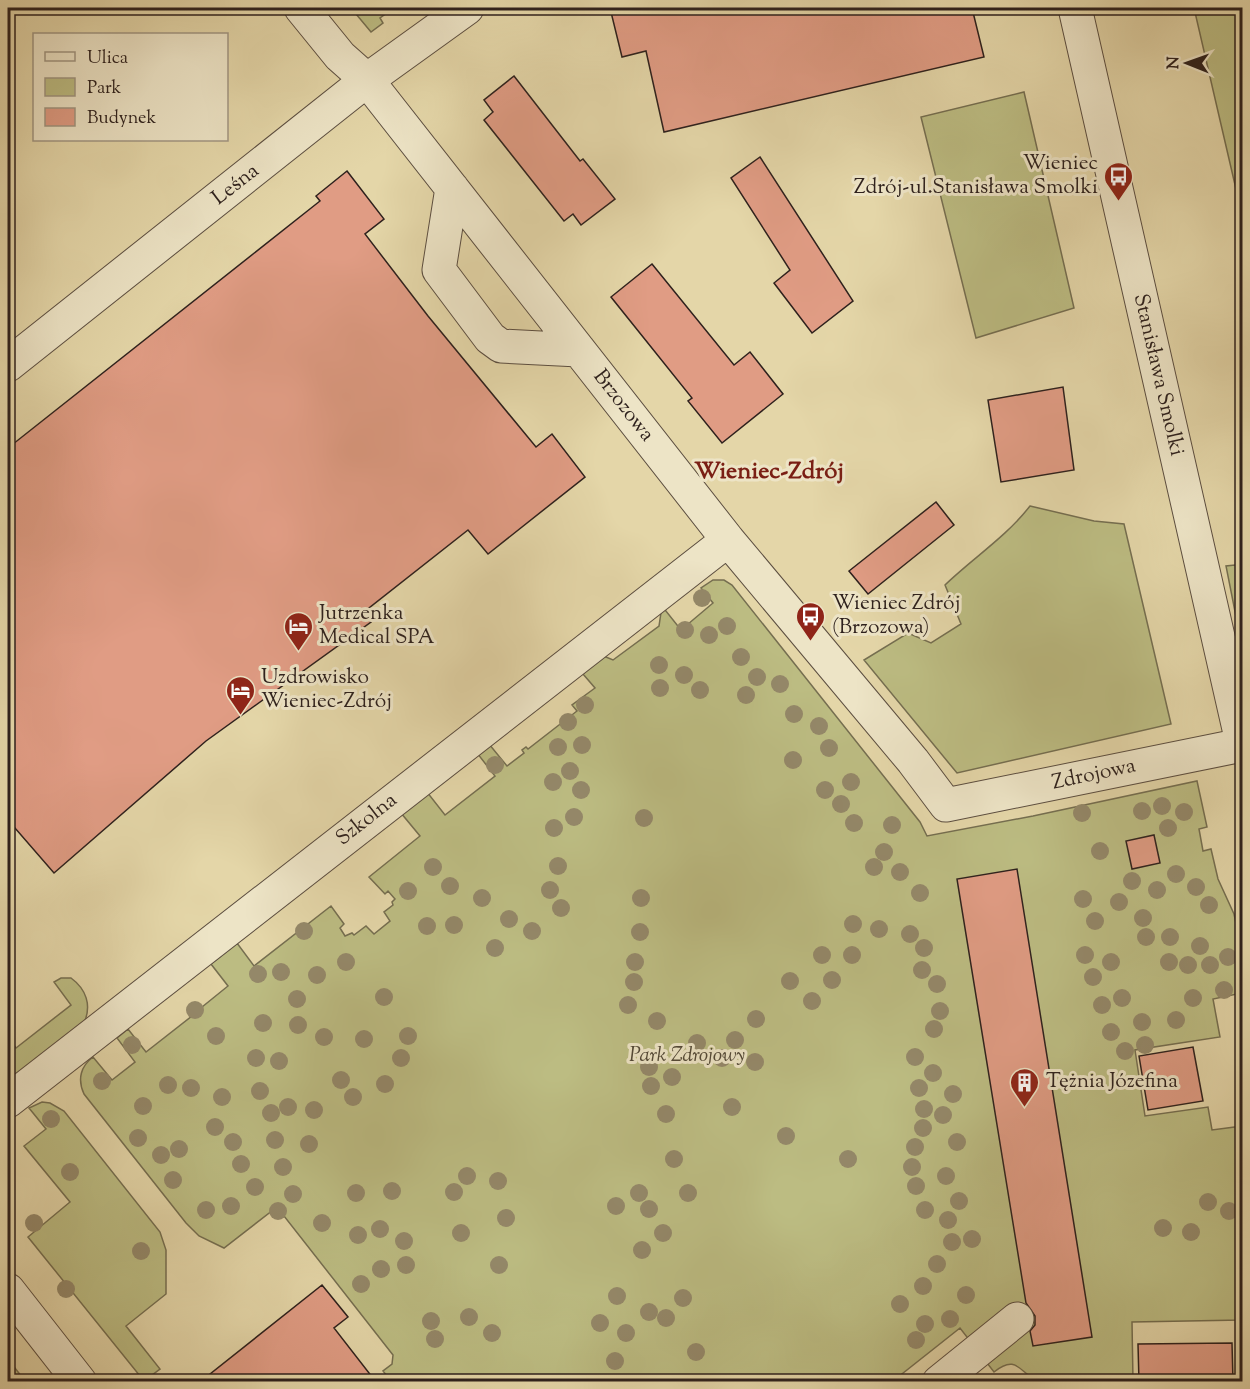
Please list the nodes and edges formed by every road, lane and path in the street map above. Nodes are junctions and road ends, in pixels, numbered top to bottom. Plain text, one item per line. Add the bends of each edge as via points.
1 (301, 8) edge
2 (467, 8) edge
3 (1075, 8) edge
4 (367, 80) junction
5 (452, 188) junction
6 (579, 350) junction
7 (8, 365) edge
8 (728, 540) junction
9 (1242, 743) edge
10 (946, 805) joint
11 (8, 1101) edge
12 (8, 1290) edge
13 (1017, 1319) dead end
14 (80, 1382) edge
15 (939, 1382) edge

1 - 4 street, Brzozowa via 340,56
2 - 4 street, Leśna
3 - 9 street, Stanisława Smolki
4 - 5 street, Brzozowa
4 - 7 street, Leśna
5 - 6 street, Brzozowa
5 - 6 street via 439,270 489,338 501,346
6 - 8 street, Brzozowa
8 - 10 street, Brzozowa
8 - 11 street, Szkolna
9 - 10 street, Zdrojowa
12 - 14 street
13 - 15 street

